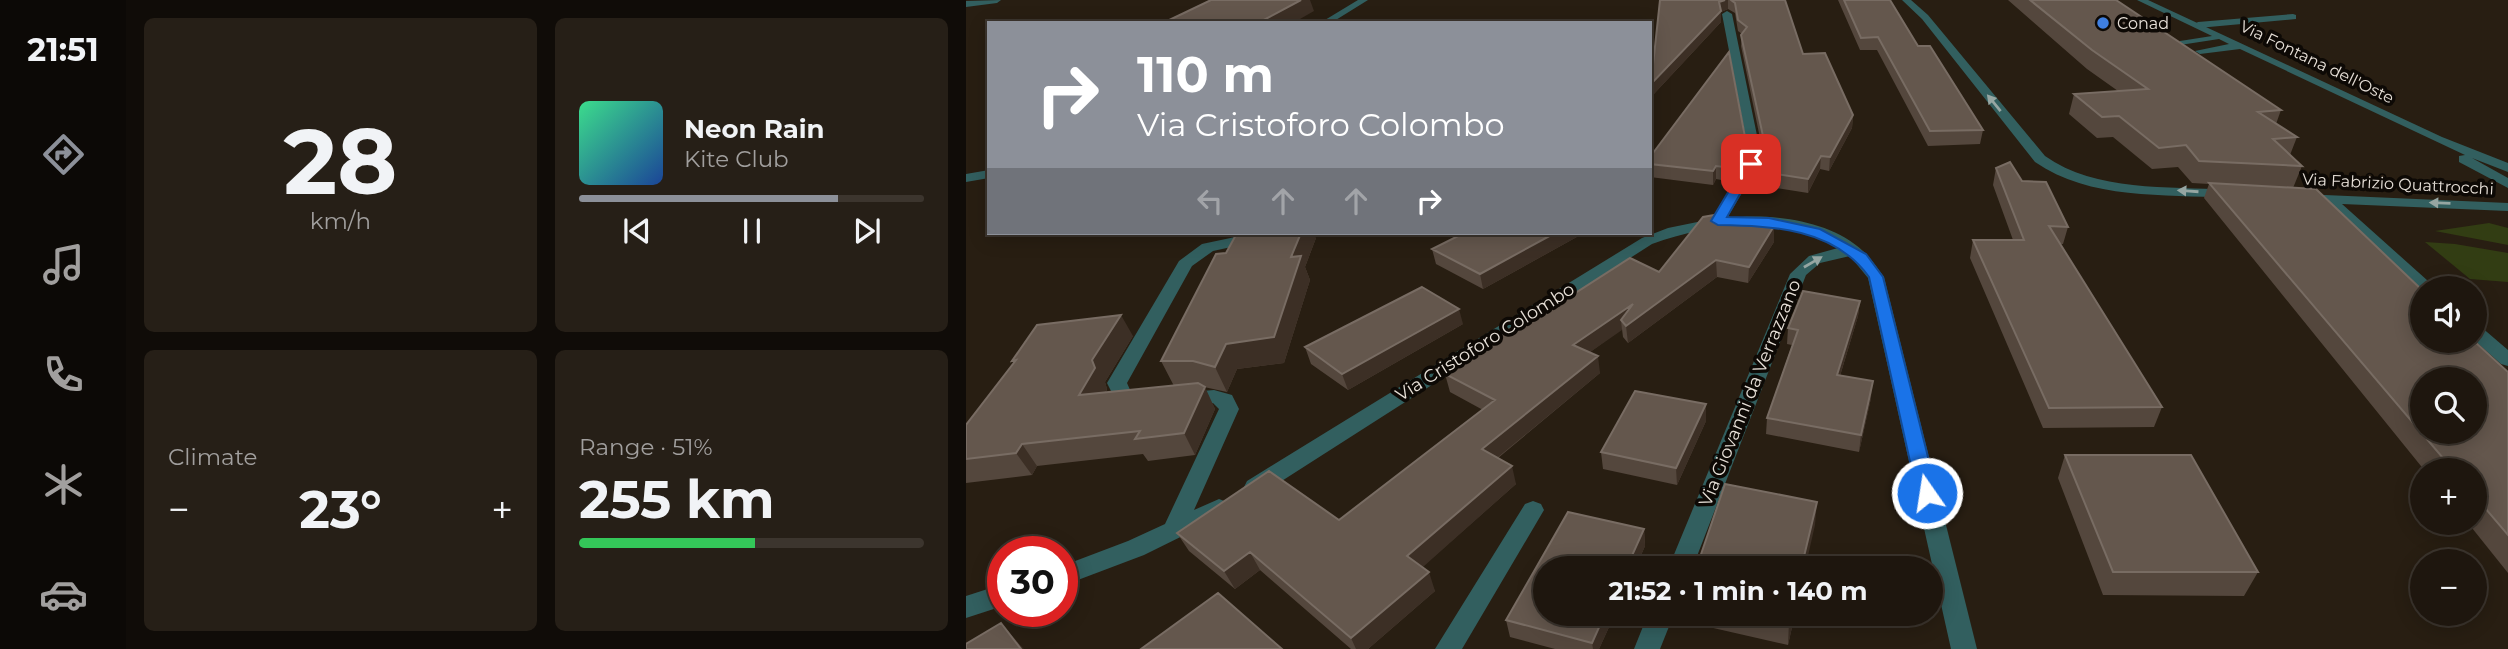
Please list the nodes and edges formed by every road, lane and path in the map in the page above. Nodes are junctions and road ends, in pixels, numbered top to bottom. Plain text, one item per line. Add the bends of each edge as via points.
1 (997, 0) edge
2 (1364, 0) edge
3 (1906, 0) edge
4 (966, 4) edge
5 (2140, 6) edge
6 (1727, 14) edge
7 (2293, 17) dead end
8 (1327, 21) edge
9 (2198, 25) junction
10 (2225, 38) junction
11 (2183, 43) edge
12 (2244, 46) junction
13 (2200, 51) dead end
14 (2438, 140) junction
15 (2508, 168) edge
16 (987, 174) edge
17 (966, 178) edge
18 (2508, 184) edge
19 (2236, 194) edge
20 (2288, 197) edge
21 (2328, 198) junction
22 (2508, 207) edge
23 (1718, 221) junction
24 (1272, 236) edge
25 (1852, 251) junction
26 (2415, 276) edge
27 (2487, 341) edge
28 (2508, 360) edge
29 (1533, 510) dead end
30 (1173, 531) junction
31 (1685, 556) edge
32 (1078, 570) edge
33 (987, 600) edge
34 (966, 607) edge
35 (1656, 626) edge
36 (1448, 649) edge
37 (1647, 649) edge
38 (1964, 649) edge

1 - 4 street
2 - 8 street
19 -> 3 street via 2096,183 2051,169
5 - 9 street, Via Fontana dell'Oste via 2164,10
6 - 23 street via 1754,150 1747,173
7 - 9 street
9 - 10 street, Via Fontana dell'Oste
10 - 11 street
10 - 12 street, Via Fontana dell'Oste
12 - 13 street
12 - 14 street, Via Fontana dell'Oste
14 - 15 street, Via Fontana dell'Oste
14 - 18 street, Via Fontana dell'Oste
16 - 17 street
20 - 21 street, Via Fabrizio Quattrocchi
22 -> 21 street, Via Fabrizio Quattrocchi
21 - 26 street
23 - 25 street, Via Cristoforo Colombo via 1795,226
23 - 30 street, Via Cristoforo Colombo via 1667,232 1636,247 1260,484
24 - 30 street via 1215,245 1185,264 1117,383 1123,396 1143,401 1214,396 1225,400 1229,409
31 -> 25 street, Via Giovanni da Verrazzano via 1798,274 1815,259
25 - 38 street via 1867,262 1879,286
27 - 28 street
29 - 36 street
30 - 32 street, Via Cristoforo Colombo
33 - 34 street
35 - 37 street

